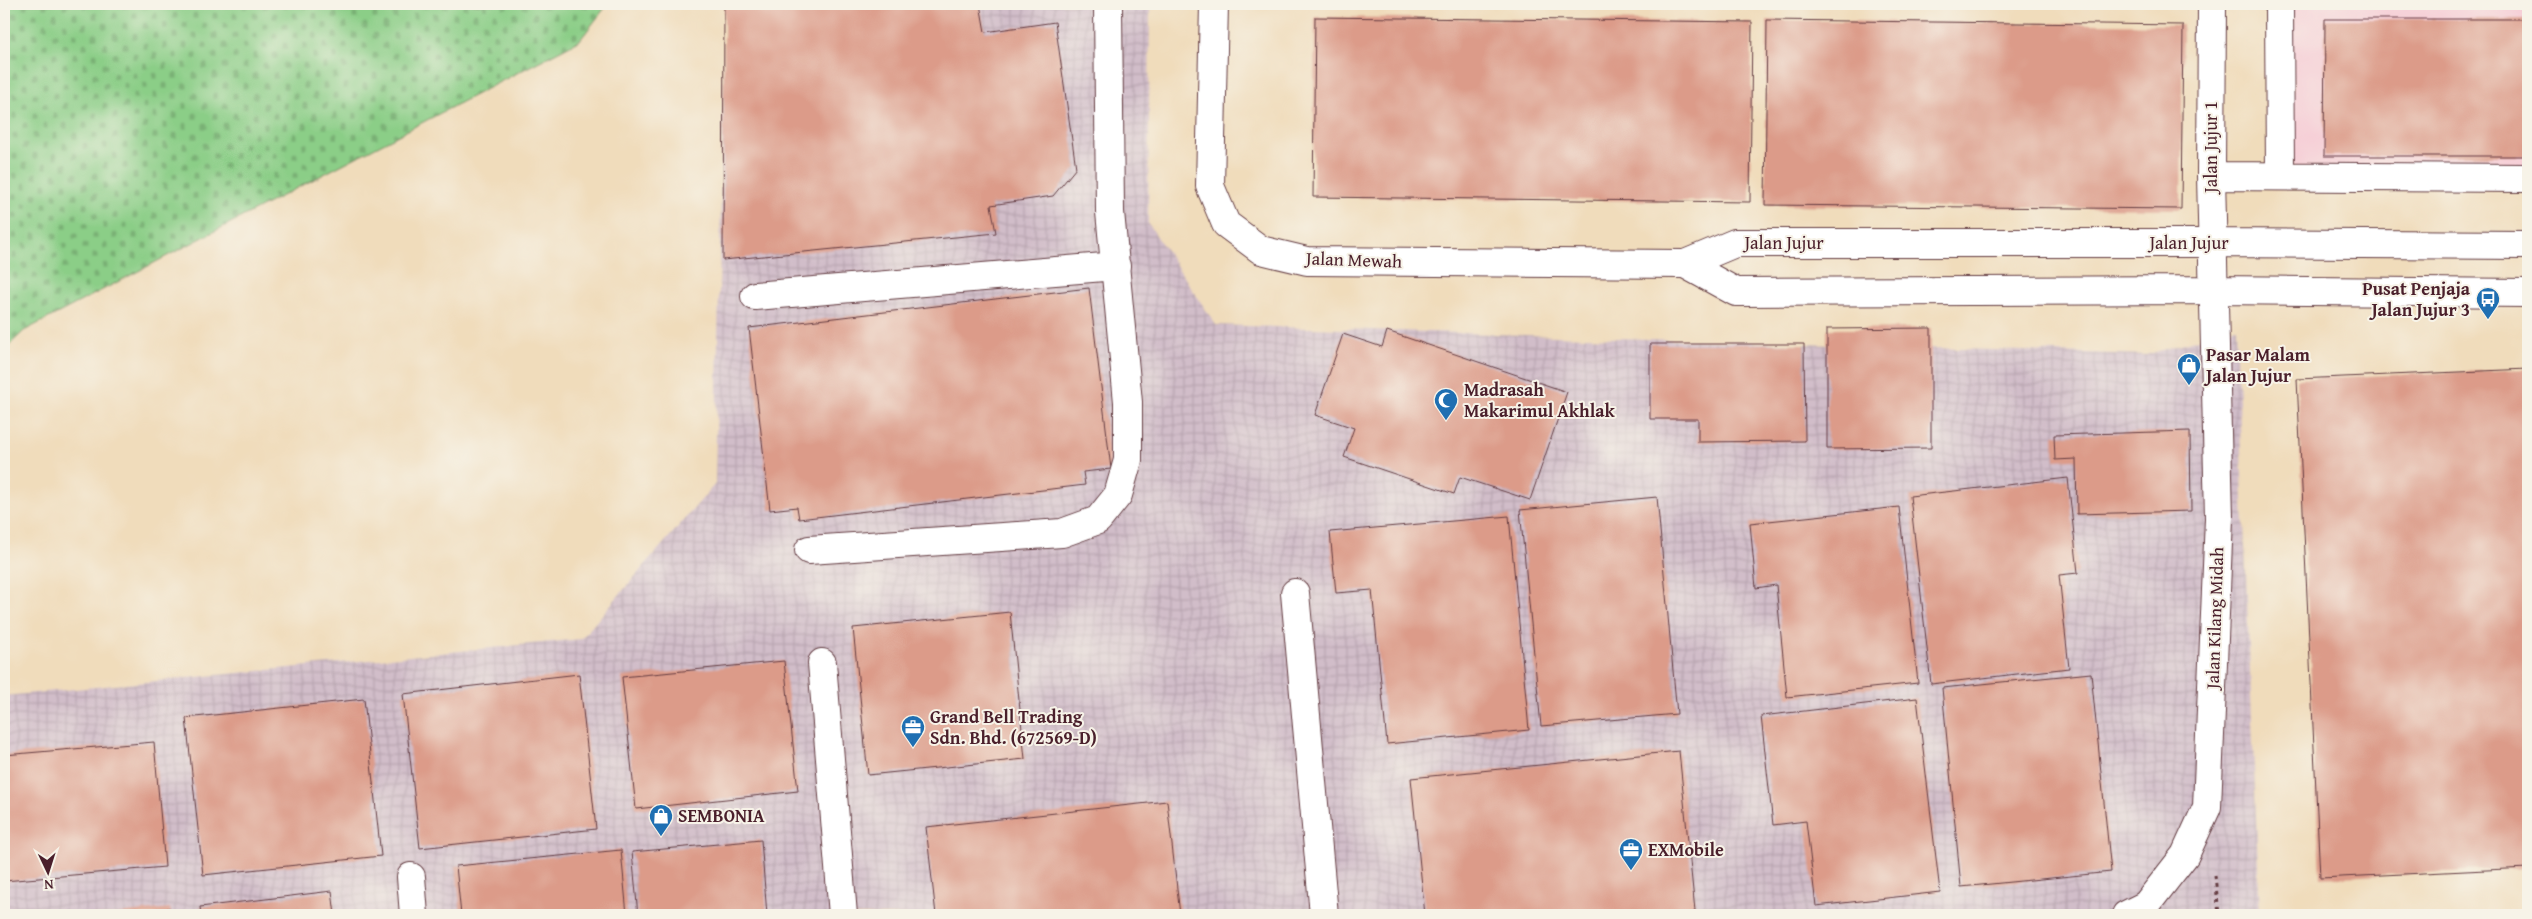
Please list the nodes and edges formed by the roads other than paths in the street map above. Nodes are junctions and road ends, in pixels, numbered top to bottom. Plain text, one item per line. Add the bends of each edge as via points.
1 (1108, 4) edge
2 (1214, 4) edge
3 (2212, 4) edge
4 (2279, 4) edge
5 (2210, 176) junction
6 (2280, 176) junction
7 (2528, 178) edge
8 (2212, 243) junction
9 (2528, 245) edge
10 (1685, 264) junction
11 (1116, 266) junction
12 (2213, 290) junction
13 (2528, 293) edge
14 (755, 296) dead end
15 (809, 550) dead end
16 (1295, 593) dead end
17 (822, 663) dead end
18 (410, 877) dead end
19 (414, 915) edge
20 (843, 915) edge
21 (1324, 915) edge
22 (2126, 915) edge

1 - 11 street via 1110,212
2 - 10 street, Jalan Mewah via 1210,186 1226,224 1261,250 1307,261
3 - 5 street, Jalan Jujur 1
4 - 6 street
5 - 6 street
5 - 8 street, Jalan Jujur 1
6 - 7 street
8 - 9 street, Jalan Jujur
8 - 10 street, Jalan Jujur via 1735,243
8 - 12 street, Jalan Jujur 1
10 - 12 street via 1736,292
11 - 14 street
11 - 15 street via 1128,402 1128,460 1118,495 1098,520 1062,533
12 - 13 street
12 - 22 street, Jalan Kilang Midah via 2219,518 2207,807 2185,856 2146,905
16 - 21 street
17 - 20 street
18 - 19 street

